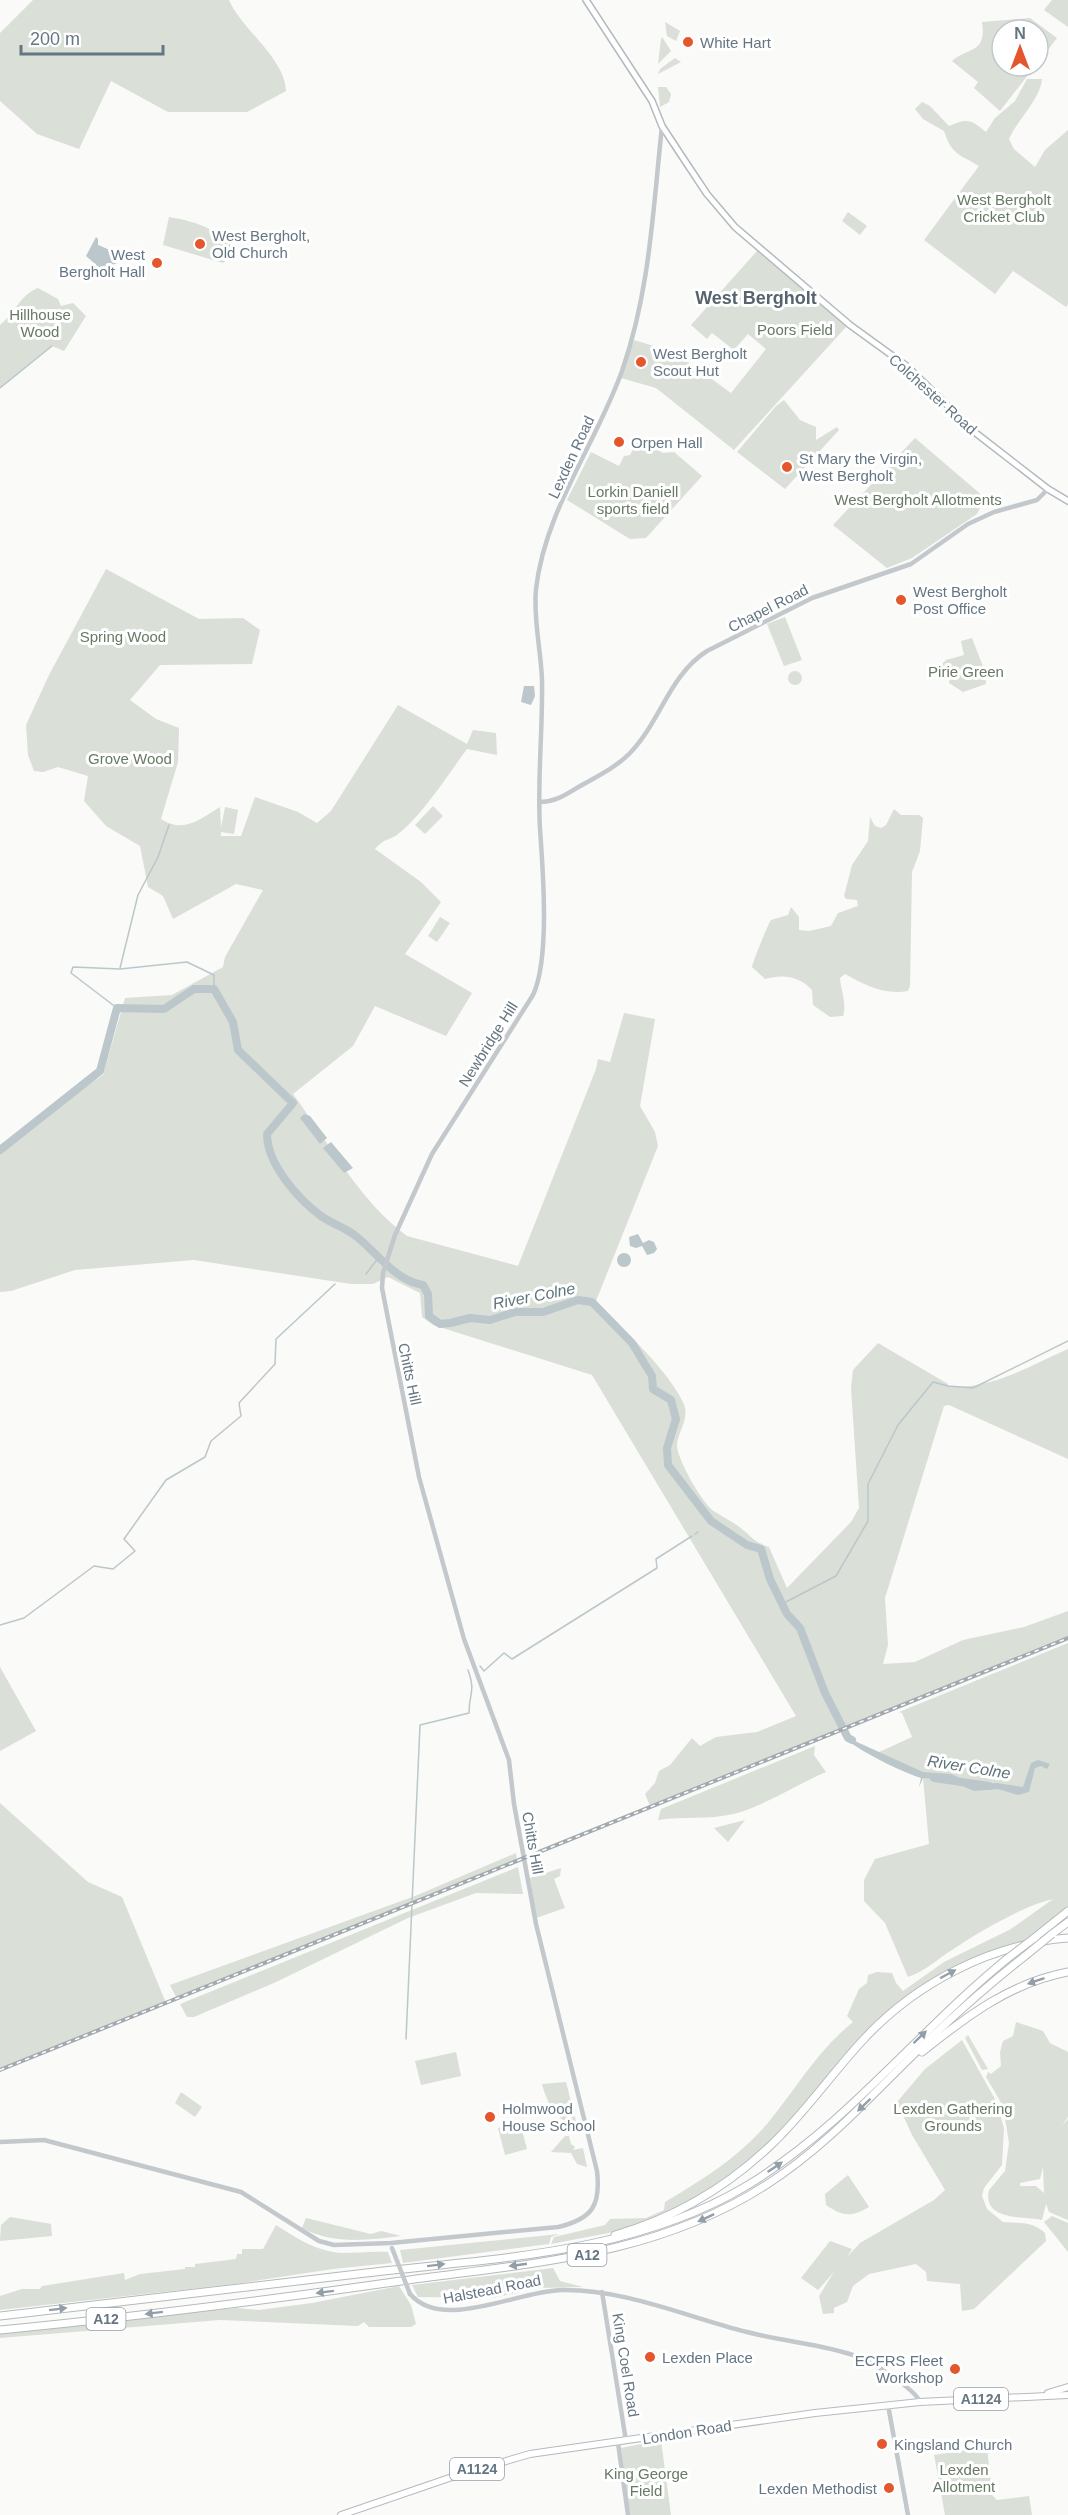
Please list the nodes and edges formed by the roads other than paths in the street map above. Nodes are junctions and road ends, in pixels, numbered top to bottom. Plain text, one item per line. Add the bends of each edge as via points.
1 (586, 0) edge
2 (662, 126) junction
3 (1048, 489) junction
4 (1068, 501) edge
5 (540, 802) junction
6 (382, 1281) joint
7 (1068, 1911) edge
8 (1068, 1922) edge
9 (1068, 1938) edge
10 (1068, 1972) edge
11 (906, 2064) junction
12 (0, 2142) edge
13 (587, 2244) junction
14 (392, 2246) junction
15 (602, 2292) junction
16 (0, 2316) edge
17 (0, 2330) edge
18 (1068, 2387) edge
19 (1042, 2394) junction
20 (1068, 2395) edge
21 (920, 2402) junction
22 (888, 2405) junction
23 (627, 2442) junction
24 (618, 2443) junction
25 (341, 2515) edge
26 (628, 2515) edge
27 (908, 2515) edge

1 - 2 main road, Colchester Road via 652,101
2 - 3 main road, Colchester Road via 707,194 750,242 850,325 908,367 973,431
2 - 5 street, Lexden Road via 650,261 641,308 610,403 552,526 536,590 542,678
3 - 4 main road, Colchester Road
3 - 5 street, Chapel Road via 1037,500 977,519 911,564 812,598 707,651 683,672 628,755 557,799
5 - 6 street, Newbridge Hill via 544,888 541,974 533,995 432,1154 395,1235
6 - 14 street, Chitts Hill via 418,1477 464,1640 509,1760 515,1815 536,1924 599,2186 597,2201 590,2211 570,2224
13 -> 7 highway, A12, bridge via 632,2235 683,2217 769,2172 812,2140 937,2020
8 - 11 highway, A12, bridge via 959,2012
13 -> 9 highway, A12 via 660,2220 701,2199 740,2172 773,2144 875,2027 926,1987 994,1955
10 -> 11 highway, A12 via 997,1997
11 -> 17 highway, A12 via 841,2128 787,2171 709,2217 636,2244 595,2254 344,2289
12 - 14 street via 44,2140 240,2192 319,2241
16 -> 13 highway, A12
14 - 15 street, Halstead Road, bridge via 410,2294 428,2309 449,2313 543,2291
15 - 21 street, Halstead Road via 749,2333 861,2358 914,2393
15 - 23 street, King Coel Road
18 - 19 main road, London Road / A1124
19 - 20 main road, London Road / A1124
19 - 21 main road, London Road / A1124
21 - 22 main road, London Road / A1124
22 - 23 main road, London Road / A1124 via 760,2420
22 - 27 street
23 - 24 main road, London Road / A1124
24 - 25 main road, London Road / A1124 via 512,2458
24 - 26 street

